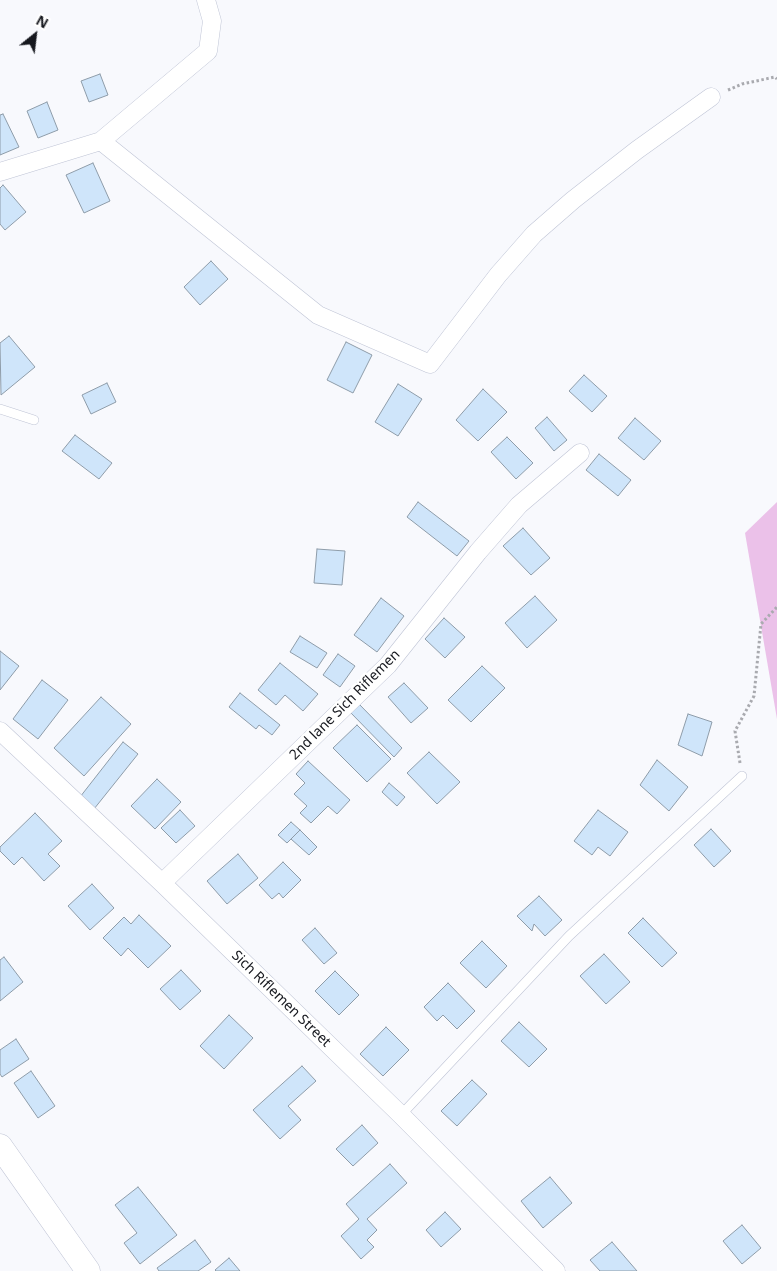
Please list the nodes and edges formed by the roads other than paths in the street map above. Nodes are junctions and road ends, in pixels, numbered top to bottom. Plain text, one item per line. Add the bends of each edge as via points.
1 (206, 0) edge
2 (711, 96) road end
3 (101, 140) junction
4 (0, 172) edge
5 (0, 409) edge
6 (34, 420) dead end
7 (580, 453) dead end
8 (0, 731) edge
9 (742, 776) road end
10 (162, 883) junction
11 (401, 1115) junction
12 (0, 1146) edge
13 (88, 1271) edge
14 (556, 1271) edge

1 - 3 street via 212,21 208,51
2 - 3 street via 637,150 534,234 498,274 430,364 318,315
3 - 4 street
5 - 6 lane
7 - 10 street, 2nd lane Sich Riflemen via 519,504 388,665
8 - 10 street, Sich Riflemen Street
9 - 11 lane via 569,936
10 - 11 street, Sich Riflemen Street
11 - 14 street, Sich Riflemen Street
12 - 13 street

